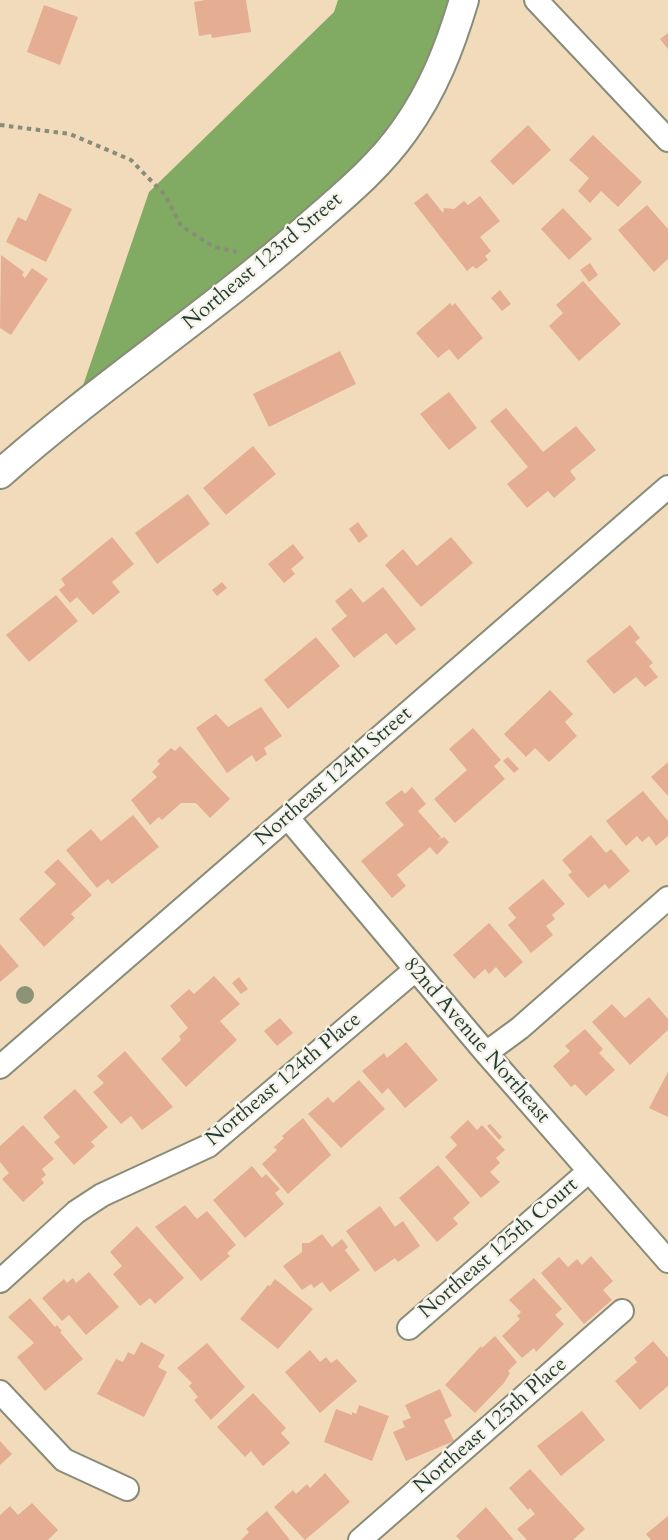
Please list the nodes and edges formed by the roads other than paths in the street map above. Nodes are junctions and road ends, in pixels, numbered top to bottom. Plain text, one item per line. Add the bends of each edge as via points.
1 (464, 0) edge
2 (536, 0) edge
3 (668, 140) edge
4 (0, 474) edge
5 (668, 487) edge
6 (288, 818) junction
7 (668, 898) edge
8 (415, 970) junction
9 (486, 1053) junction
10 (0, 1067) edge
11 (589, 1171) junction
12 (668, 1261) edge
13 (0, 1281) edge
14 (622, 1311) dead end
15 (410, 1328) dead end
16 (0, 1392) edge
17 (127, 1489) dead end
18 (360, 1540) edge

1 - 4 street, Northeast 123rd Street via 432,87 404,132 368,173 253,275
2 - 3 street
5 - 6 street, Northeast 124th Street
6 - 8 street, 82nd Avenue Northeast
6 - 10 street, Northeast 124th Street
7 - 9 street via 520,1028
8 - 9 street, 82nd Avenue Northeast
8 - 13 street, Northeast 124th Place via 208,1146 102,1195 76,1212
9 - 11 street, 82nd Avenue Northeast
11 - 12 street, 82nd Avenue Northeast
11 - 15 street, Northeast 125th Court
14 - 18 street, Northeast 125th Place
16 - 17 street via 64,1461

